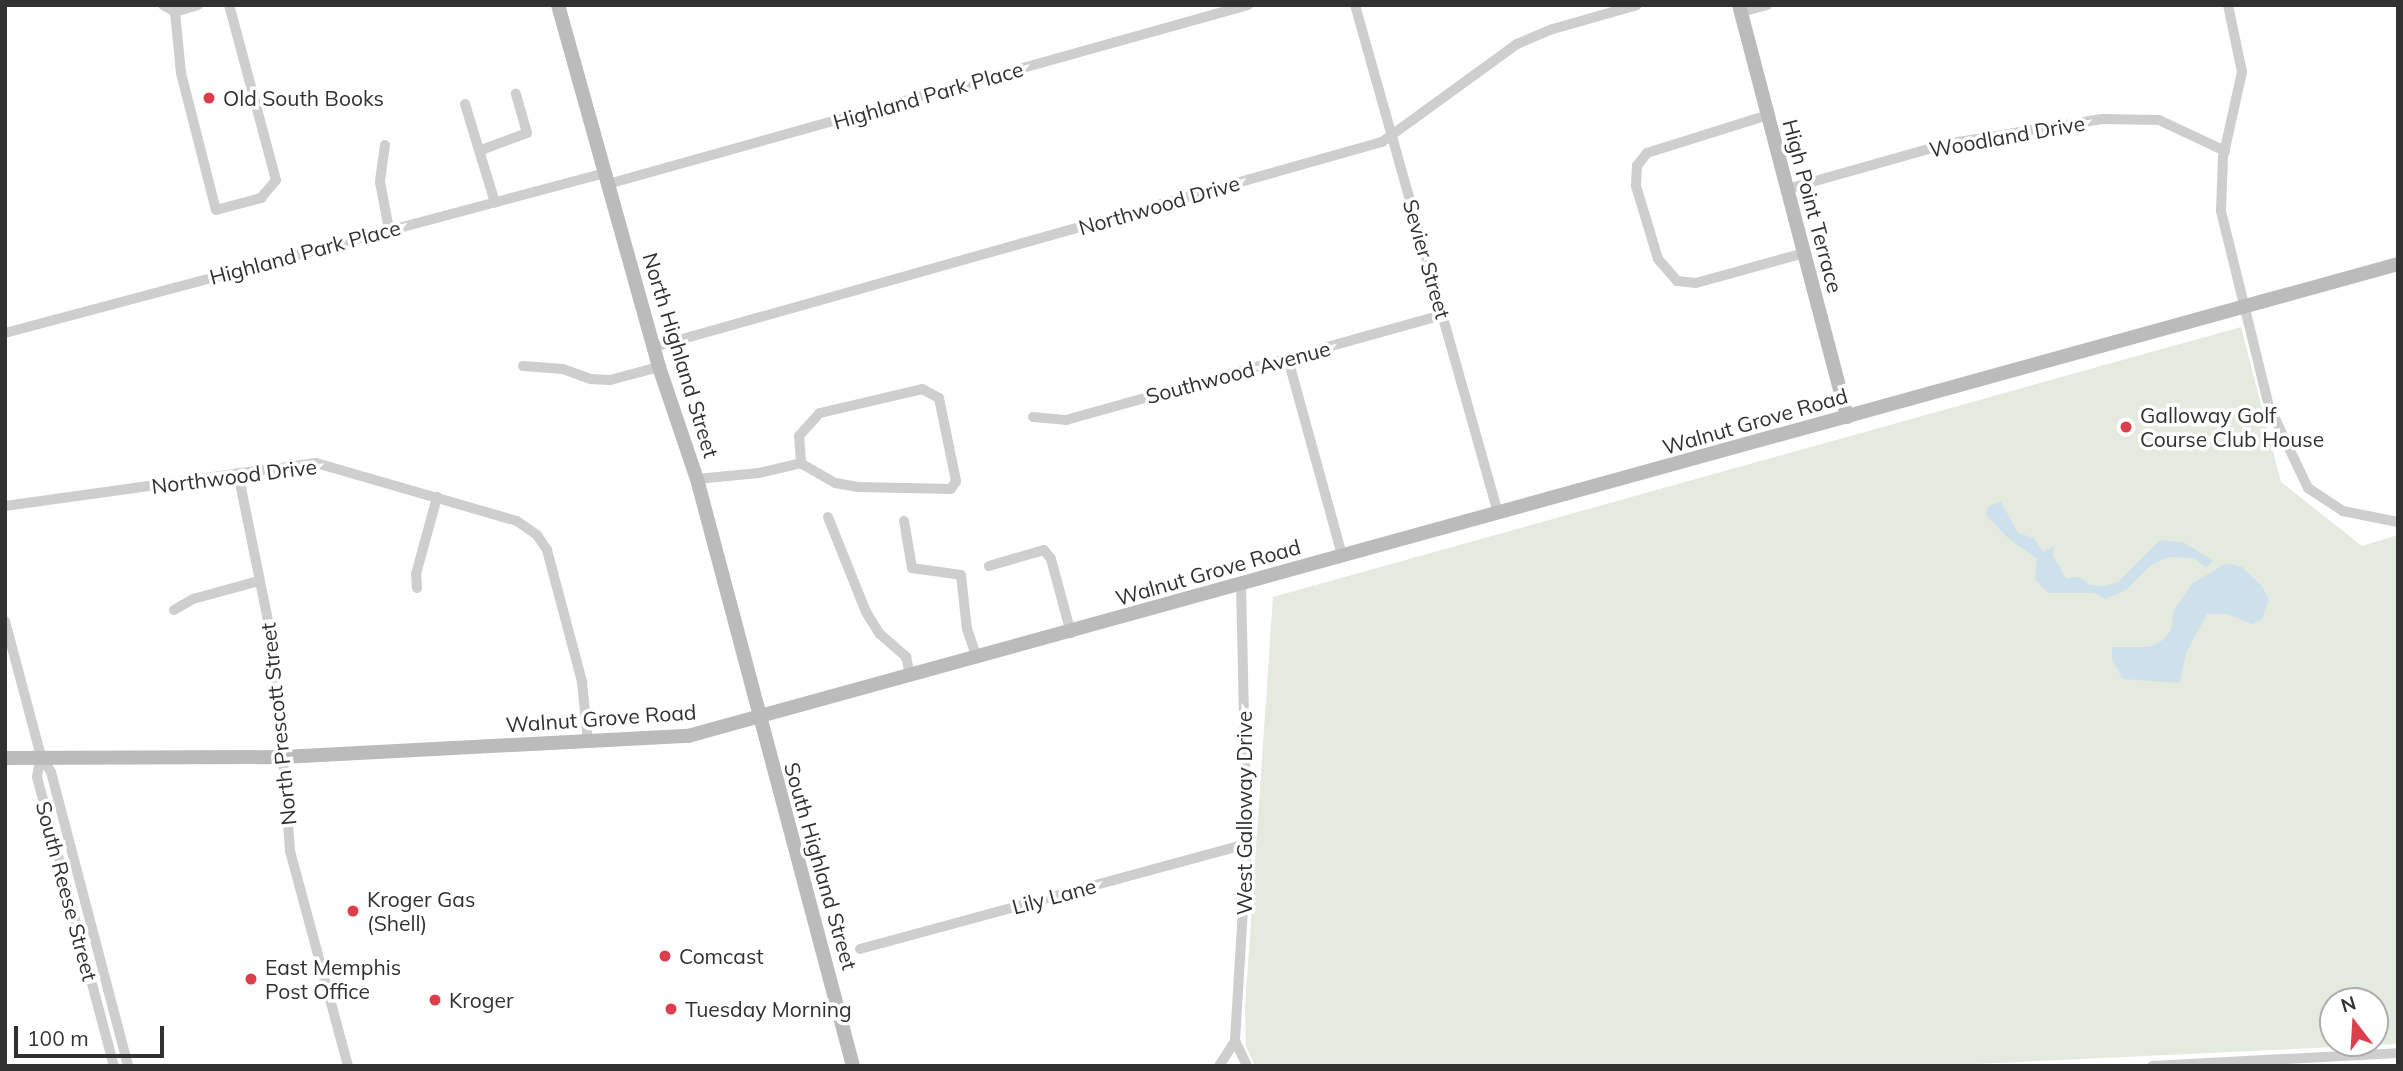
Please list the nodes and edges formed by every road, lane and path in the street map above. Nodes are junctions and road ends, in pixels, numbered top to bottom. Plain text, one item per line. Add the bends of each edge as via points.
1 (163, 5) edge
2 (198, 5) edge
3 (229, 5) edge
4 (558, 5) edge
5 (1248, 5) edge
6 (1355, 5) edge
7 (1637, 5) edge
8 (1767, 5) edge
9 (2228, 5) edge
10 (1740, 9) edge
11 (175, 12) junction
12 (516, 94) dead end
13 (465, 104) dead end
14 (1768, 116) junction
15 (1393, 136) junction
16 (385, 145) dead end
17 (481, 150) junction
18 (2225, 151) junction
19 (606, 179) junction
20 (1787, 189) junction
21 (495, 202) junction
22 (389, 229) junction
23 (1804, 253) junction
24 (2398, 264) edge
25 (2243, 307) junction
26 (1443, 315) junction
27 (5, 333) edge
28 (654, 347) junction
29 (1288, 359) junction
30 (523, 366) dead end
31 (659, 367) junction
32 (1847, 417) junction
33 (1033, 418) dead end
34 (801, 463) junction
35 (238, 473) junction
36 (697, 479) junction
37 (437, 498) junction
38 (5, 506) edge
39 (1498, 513) junction
40 (828, 517) dead end
41 (904, 521) dead end
42 (2398, 522) edge
43 (1342, 555) junction
44 (989, 566) dead end
45 (259, 581) junction
46 (1241, 584) junction
47 (417, 588) dead end
48 (174, 610) dead end
49 (5, 621) edge
50 (1071, 633) junction
51 (977, 658) junction
52 (910, 675) junction
53 (757, 718) junction
54 (588, 742) junction
55 (41, 756) junction
56 (283, 757) junction
57 (5, 758) edge
58 (1247, 844) junction
59 (92, 927) junction
60 (78, 931) junction
61 (860, 948) dead end
62 (1235, 1041) junction
63 (2398, 1053) edge
64 (114, 1066) edge
65 (128, 1066) edge
66 (348, 1066) edge
67 (853, 1066) edge
68 (1219, 1066) edge
69 (1247, 1066) edge
70 (2152, 1066) edge

1 - 11 street
2 - 11 street
3 - 11 street via 276,180 261,198 216,210 181,74
4 - 19 main road, North Highland Street
5 - 19 street, Highland Park Place
6 - 15 street, Sevier Street
7 - 15 street, Northwood Drive via 1517,44
8 - 10 street
9 - 18 street via 2242,72
10 - 14 main road, High Point Terrace
12 - 17 street via 527,133
13 - 17 street
14 - 20 main road, High Point Terrace
14 - 23 street via 1662,146 1641,159 1636,186 1658,259 1670,277 1696,283
15 - 26 street, Sevier Street
15 - 28 street, Northwood Drive
16 - 22 street via 380,182
17 - 21 street
18 - 20 street, Woodland Drive via 2159,120 2102,119 1946,144
18 - 25 street via 2221,211
19 - 21 street, Highland Park Place
19 - 28 main road, North Highland Street
20 - 23 main road, High Point Terrace
21 - 22 street, Highland Park Place
22 - 27 street, Highland Park Place
23 - 32 main road, High Point Terrace
24 - 25 main road, Walnut Grove Road
25 - 32 main road, Walnut Grove Road
25 - 42 street via 2269,406 2308,488 2343,511
26 - 29 street, Southwood Avenue
26 - 39 street, Sevier Street
28 - 31 main road, North Highland Street
29 - 33 street, Southwood Avenue via 1066,420
29 - 43 street
30 - 31 street via 610,380
31 - 36 main road, North Highland Street
32 - 39 main road, Walnut Grove Road
34 - 34 street via 835,483 858,487 951,489 956,481 939,398 922,389 820,414 799,436
34 - 36 street
35 - 37 street, Northwood Drive via 316,463
35 - 38 street, Northwood Drive
35 - 45 street, North Prescott Street
36 - 53 main road, North Highland Street
37 - 47 street via 416,574
37 - 54 street, Northwood Drive via 517,522 537,535 547,550 582,682
39 - 43 main road, Walnut Grove Road
40 - 52 street via 866,611 880,634 906,656
41 - 51 street via 912,568 961,575 967,629
43 - 46 main road, Walnut Grove Road
44 - 50 street via 1044,550 1051,559
45 - 48 street via 193,599
45 - 56 street, North Prescott Street via 275,656
46 - 50 main road, Walnut Grove Road
46 - 58 street, West Galloway Drive
49 - 55 street
50 - 51 main road, Walnut Grove Road
51 - 52 main road, Walnut Grove Road
52 - 53 main road, Walnut Grove Road
53 - 54 main road, Walnut Grove Road via 688,736
53 - 67 main road, South Highland Street
54 - 56 main road, Walnut Grove Road
55 - 56 main road, Walnut Grove Road
55 - 57 main road, Walnut Grove Road
55 - 59 street, South Reese Street via 51,772
55 - 60 street, South Reese Street via 37,777
56 - 66 street, North Prescott Street via 290,851
58 - 61 street, Lily Lane
58 - 62 street, West Galloway Drive
59 - 60 street
59 - 65 street, South Reese Street
60 - 64 street, South Reese Street
62 - 68 street, West Galloway Drive
62 - 69 street, West Galloway Drive
63 - 70 street

